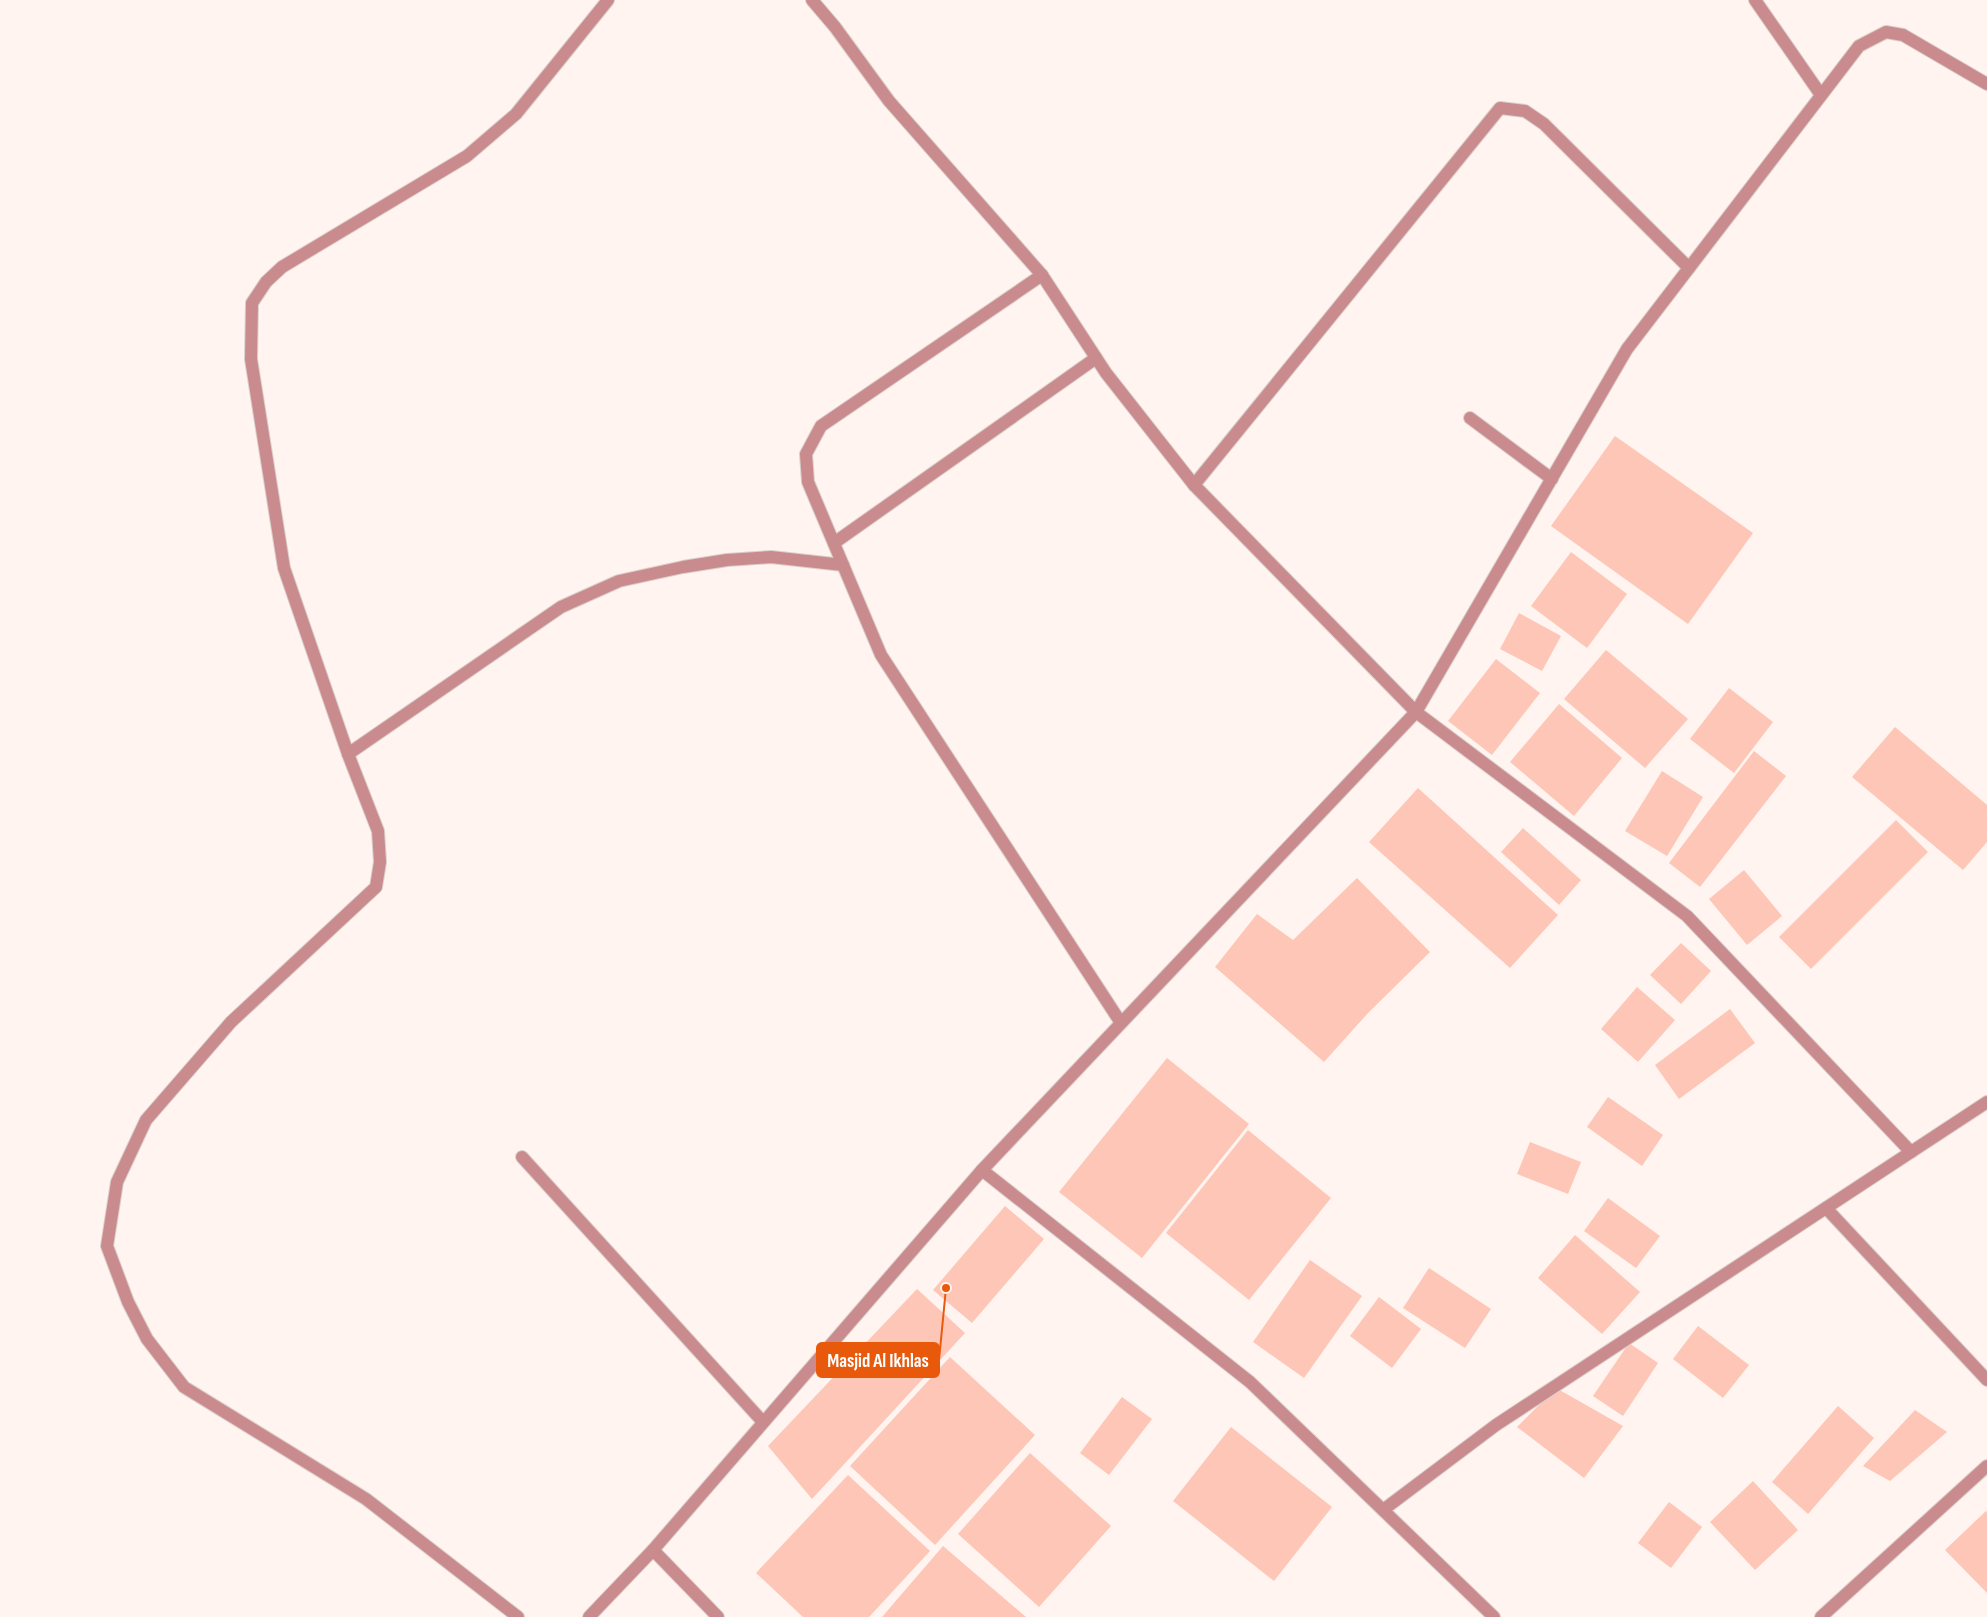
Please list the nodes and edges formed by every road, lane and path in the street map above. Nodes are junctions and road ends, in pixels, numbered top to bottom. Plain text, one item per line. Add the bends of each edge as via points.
1 (608, 0) edge
2 (812, 0) edge
3 (1755, 0) edge
4 (1987, 84) edge
5 (1821, 95) junction
6 (1689, 268) junction
7 (1042, 275) junction
8 (1096, 358) junction
9 (1470, 418) dead end
10 (1552, 479) junction
11 (1194, 485) junction
12 (834, 543) junction
13 (843, 565) junction
14 (1416, 712) junction
15 (348, 754) junction
16 (1121, 1023) junction
17 (1987, 1102) edge
18 (1911, 1152) junction
19 (522, 1157) dead end
20 (982, 1170) junction
21 (1826, 1208) junction
22 (1987, 1380) edge
23 (763, 1422) junction
24 (1987, 1466) edge
25 (1383, 1510) junction
26 (653, 1550) junction
27 (518, 1617) edge
28 (589, 1617) edge
29 (718, 1617) edge
30 (1494, 1617) edge
31 (1821, 1617) edge

1 - 15 street via 516,114 467,156 282,267 266,282 252,303 251,359 284,568
2 - 7 street via 889,101
3 - 5 street
4 - 5 street via 1903,35 1886,32 1859,46
5 - 6 street
6 - 10 street via 1627,348
6 - 11 street via 1544,124 1525,111 1500,108
7 - 8 street
7 - 12 street via 821,426 806,454 808,482
8 - 11 street
8 - 12 street
9 - 10 street
10 - 14 street
11 - 14 street
12 - 13 street
13 - 15 street via 771,558 727,560 619,581 561,607
13 - 16 street via 881,655
14 - 16 street
14 - 18 street via 1687,916
15 - 27 street via 378,831 380,862 376,887 231,1022 146,1120 117,1182 107,1246 128,1302 147,1339 184,1388 366,1499
16 - 20 street
17 - 18 street
18 - 21 street
19 - 23 street
20 - 23 street
20 - 25 street via 1250,1382
21 - 22 street
21 - 25 street via 1496,1425
23 - 26 street
24 - 31 street
25 - 30 street
26 - 28 street
26 - 29 street

